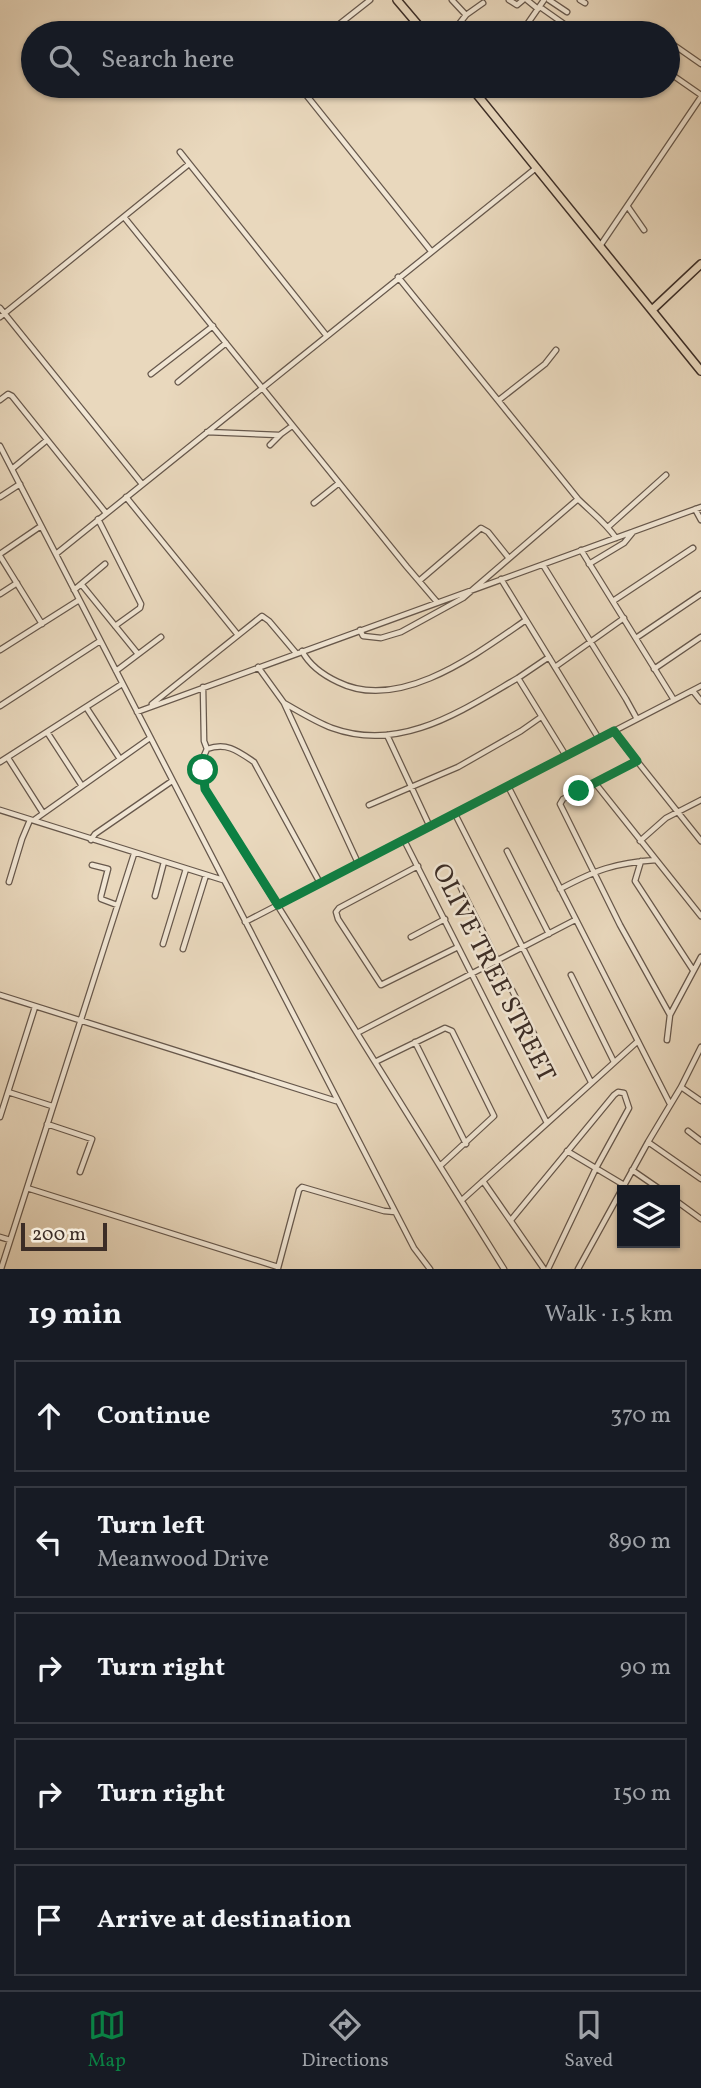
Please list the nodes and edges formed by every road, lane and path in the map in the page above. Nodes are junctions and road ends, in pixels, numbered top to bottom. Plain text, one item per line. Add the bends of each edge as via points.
1 (370, 0) edge
2 (397, 0) edge
3 (452, 0) edge
4 (509, 0) edge
5 (525, 0) edge
6 (547, 0) edge
7 (483, 3) dead end
8 (539, 8) junction
9 (567, 12) dead end
10 (466, 15) junction
11 (343, 21) edge
12 (415, 21) edge
13 (461, 21) edge
14 (530, 21) edge
15 (559, 21) edge
16 (680, 49) edge
17 (701, 64) edge
18 (680, 81) edge
19 (701, 96) edge
20 (309, 98) edge
21 (480, 98) edge
22 (180, 152) dead end
23 (189, 164) junction
24 (536, 168) junction
25 (628, 207) junction
26 (124, 217) junction
27 (644, 230) dead end
28 (600, 246) junction
29 (431, 251) junction
30 (701, 264) edge
31 (398, 277) junction
32 (0, 308) edge
33 (652, 310) junction
34 (2, 315) edge
35 (212, 326) junction
36 (326, 335) junction
37 (226, 343) junction
38 (556, 349) dead end
39 (701, 371) edge
40 (151, 374) dead end
41 (178, 382) dead end
42 (262, 387) junction
43 (0, 400) edge
44 (499, 400) junction
45 (292, 426) junction
46 (206, 432) junction
47 (279, 435) junction
48 (47, 440) junction
49 (270, 445) dead end
50 (0, 446) edge
51 (12, 468) junction
52 (666, 475) dead end
53 (339, 483) junction
54 (142, 484) junction
55 (20, 485) junction
56 (0, 497) edge
57 (126, 497) junction
58 (578, 499) junction
59 (314, 503) dead end
60 (701, 507) edge
61 (695, 509) junction
62 (106, 513) junction
63 (98, 519) junction
64 (701, 520) edge
65 (41, 526) junction
66 (608, 527) junction
67 (634, 531) junction
68 (616, 538) junction
69 (693, 548) dead end
70 (581, 550) junction
71 (55, 554) junction
72 (0, 555) edge
73 (508, 557) junction
74 (105, 564) dead end
75 (589, 564) junction
76 (542, 565) junction
77 (501, 579) junction
78 (419, 581) junction
79 (17, 583) junction
80 (82, 585) junction
81 (473, 589) junction
82 (74, 590) junction
83 (0, 594) edge
84 (701, 594) edge
85 (79, 600) junction
86 (613, 601) junction
87 (437, 602) junction
88 (624, 618) junction
89 (526, 620) junction
90 (42, 624) junction
91 (115, 626) junction
92 (359, 630) junction
93 (238, 635) junction
94 (161, 637) dead end
95 (701, 637) edge
96 (636, 638) junction
97 (100, 641) junction
98 (589, 641) junction
99 (0, 650) edge
100 (303, 651) junction
101 (296, 653) junction
102 (138, 654) junction
103 (549, 657) junction
104 (258, 667) junction
105 (555, 667) junction
106 (654, 669) junction
107 (116, 671) junction
108 (519, 678) junction
109 (122, 684) junction
110 (701, 686) edge
111 (203, 687) junction
112 (693, 690) junction
113 (674, 700) junction
114 (701, 701) edge
115 (284, 704) junction
116 (0, 706) edge
117 (86, 706) junction
118 (147, 707) junction
119 (137, 712) junction
120 (541, 717) junction
121 (636, 719) junction
122 (614, 731) junction
123 (47, 732) junction
124 (387, 735) junction
125 (150, 738) junction
126 (599, 739) junction
127 (207, 749) junction
128 (566, 756) junction
129 (8, 757) junction
130 (120, 759) junction
131 (637, 761) junction
132 (0, 762) edge
133 (173, 781) junction
134 (596, 783) junction
135 (82, 786) junction
136 (508, 786) junction
137 (411, 787) junction
138 (701, 800) edge
139 (369, 805) dead end
140 (0, 810) edge
141 (678, 812) junction
142 (43, 813) junction
143 (455, 814) junction
144 (32, 820) junction
145 (430, 827) junction
146 (91, 840) junction
147 (404, 840) junction
148 (640, 841) junction
149 (701, 841) edge
150 (507, 851) dead end
151 (134, 853) junction
152 (656, 860) junction
153 (641, 861) junction
154 (164, 862) junction
155 (358, 863) junction
156 (92, 865) dead end
157 (418, 866) junction
158 (186, 869) junction
159 (594, 871) junction
160 (206, 875) junction
161 (224, 880) junction
162 (9, 882) dead end
163 (320, 883) junction
164 (461, 888) dead end
165 (560, 890) junction
166 (155, 896) dead end
167 (117, 905) junction
168 (278, 905) junction
169 (701, 916) edge
170 (444, 919) junction
171 (575, 920) junction
172 (245, 922) junction
173 (549, 934) junction
174 (411, 937) dead end
175 (163, 944) dead end
176 (458, 947) junction
177 (523, 947) junction
178 (183, 949) dead end
179 (701, 957) edge
180 (497, 960) junction
181 (693, 970) junction
182 (471, 974) junction
183 (571, 975) dead end
184 (0, 995) edge
185 (35, 1007) junction
186 (670, 1015) junction
187 (81, 1021) junction
188 (357, 1033) junction
189 (667, 1040) dead end
190 (638, 1041) junction
191 (415, 1042) junction
192 (701, 1046) edge
193 (541, 1048) dead end
194 (375, 1062) junction
195 (614, 1062) junction
196 (591, 1082) junction
197 (681, 1087) junction
198 (8, 1092) junction
199 (337, 1101) junction
200 (701, 1101) edge
201 (670, 1104) junction
202 (52, 1105) junction
203 (0, 1117) edge
204 (547, 1123) junction
205 (47, 1124) junction
206 (688, 1131) dead end
207 (701, 1141) edge
208 (648, 1142) junction
209 (466, 1144) junction
210 (567, 1152) junction
211 (440, 1166) junction
212 (596, 1168) junction
213 (632, 1170) junction
214 (80, 1172) dead end
215 (701, 1179) edge
216 (483, 1181) junction
217 (624, 1185) joint
218 (654, 1185) edge
219 (27, 1188) junction
220 (617, 1198) edge
221 (462, 1200) junction
222 (680, 1204) edge
223 (395, 1212) junction
224 (701, 1219) edge
225 (511, 1220) junction
226 (0, 1237) edge
227 (10, 1240) junction
228 (278, 1268) edge
229 (1, 1269) edge
230 (430, 1269) edge
231 (504, 1269) edge
232 (546, 1269) edge
233 (578, 1269) edge

1 - 11 street
2 - 12 main road
3 - 10 street
4 - 5 street via 517,5
5 - 8 street
6 - 8 street
6 - 9 street
7 - 10 street
8 - 14 street
8 - 15 street
10 - 13 street
16 - 17 street
18 - 19 street
19 - 25 street
20 - 29 street
21 - 24 main road
22 - 23 street
23 - 26 street
23 - 36 street
24 - 28 main road
24 - 29 street
25 - 27 street
25 - 28 street
26 - 34 street
26 - 35 street
28 - 33 main road
29 - 31 street
30 - 33 main road
31 - 36 street
31 - 44 street
32 - 34 street
33 - 39 main road
34 - 54 street
35 - 37 street
35 - 40 street
36 - 42 street
37 - 41 street
37 - 42 street
38 - 44 street
42 - 45 street
42 - 46 street
43 - 48 street via 12,396
44 - 58 street
45 - 47 street
45 - 53 street
46 - 47 street
46 - 54 street
47 - 49 street
48 - 51 street
48 - 62 street
50 - 51 street
51 - 55 street
52 - 66 street
53 - 59 street
53 - 78 street
54 - 57 street
55 - 56 street
55 - 65 street
57 - 62 street
57 - 93 street
58 - 66 street
58 - 73 street
60 - 61 street
61 - 64 street
61 - 67 street
62 - 63 street
63 - 71 street
63 - 91 street via 141,604
65 - 71 street
65 - 72 street
66 - 68 street
67 - 68 street
67 - 75 street via 624,543
68 - 70 street
69 - 86 street
70 - 75 street
70 - 76 street
71 - 82 street
72 - 79 street
73 - 78 street via 481,528
73 - 81 street
74 - 80 street
75 - 86 street
76 - 77 street
76 - 98 street
77 - 81 street
77 - 89 street
78 - 87 street
79 - 83 street
79 - 90 street
80 - 82 street
80 - 91 street
81 - 87 street
81 - 92 street via 401,632 373,638
82 - 85 street
84 - 96 street
85 - 90 street
85 - 97 street
86 - 88 street
87 - 92 street
88 - 96 street
88 - 98 street
89 - 100 street via 440,673 387,690 345,685 316,669
89 - 103 street
90 - 99 street
91 - 102 street
92 - 100 street
93 - 101 street via 264,617
93 - 118 street
94 - 102 street
95 - 106 street
96 - 106 street
97 - 107 street
97 - 116 street
98 - 105 street
98 - 121 street
100 - 101 street
101 - 104 street
102 - 107 street
103 - 105 street
103 - 108 street
104 - 111 street
104 - 115 street
105 - 126 street
106 - 113 street
107 - 109 street
108 - 120 street
108 - 124 street via 440,722 411,733
109 - 117 street
109 - 119 street
110 - 112 street
111 - 118 street
111 - 127 street
112 - 113 street
112 - 114 street
113 - 121 street
115 - 124 street via 332,728
115 - 155 street
117 - 123 street
117 - 130 street
118 - 119 street
119 - 125 street
120 - 128 street
120 - 137 street via 481,755
121 - 122 street
122 - 126 street
122 - 131 street
123 - 129 street
123 - 135 street
124 - 137 street
125 - 130 street
125 - 133 street
126 - 128 street
127 - 163 street via 226,746 254,762
127 - 168 street via 203,758 205,789
128 - 136 street
129 - 132 street
129 - 142 street
130 - 135 street
131 - 134 street
131 - 141 street
133 - 146 street
133 - 161 street
134 - 148 street
134 - 159 street via 559,802
135 - 142 street
136 - 143 street
136 - 165 street
137 - 139 street
137 - 145 street
138 - 141 street
140 - 144 street
141 - 148 street
141 - 149 street
142 - 144 street
143 - 145 street
143 - 177 street
144 - 146 street
144 - 162 street
145 - 147 street
146 - 151 street
147 - 155 street
147 - 157 street, OLIVE TREE STREET
148 - 152 street
150 - 173 street
151 - 154 street
151 - 167 street
152 - 153 street
152 - 169 street
153 - 159 street
153 - 181 street via 635,881
154 - 158 street
154 - 166 street
155 - 163 street
156 - 167 street via 107,869 101,896
157 - 170 street, OLIVE TREE STREET
157 - 176 street via 339,908 338,919 381,985
158 - 160 street
158 - 175 street
159 - 165 street
159 - 186 street
160 - 161 street
160 - 178 street
161 - 172 street
163 - 168 street
164 - 180 street
165 - 171 street
167 - 187 street
168 - 172 street
168 - 188 street
170 - 174 street
170 - 176 street, OLIVE TREE STREET
171 - 173 street
171 - 190 street
172 - 199 street
173 - 177 street
176 - 182 street, OLIVE TREE STREET
177 - 180 street
177 - 196 street
179 - 181 street
180 - 182 street
180 - 193 street
181 - 186 street
182 - 188 street
182 - 204 street, OLIVE TREE STREET
183 - 195 street
184 - 185 street
185 - 187 street
185 - 198 street
186 - 189 street
187 - 199 street
187 - 202 street
188 - 194 street
190 - 195 street
190 - 201 street
191 - 194 street
191 - 209 street
191 - 209 street via 449,1028 493,1113 494,1119
192 - 197 street
194 - 211 street
195 - 196 street
196 - 204 street
197 - 200 street
197 - 201 street
198 - 202 street
198 - 203 street
199 - 223 street
201 - 208 street
202 - 205 street
204 - 216 street
205 - 214 street via 91,1138
205 - 219 street
206 - 207 street
208 - 213 street
208 - 215 street
209 - 211 street
210 - 212 street
210 - 212 street via 614,1095 624,1093 629,1108
210 - 225 street
211 - 221 street
212 - 217 street
212 - 232 street
213 - 217 street
213 - 218 street
216 - 221 street
216 - 225 street
219 - 227 street
219 - 228 street
220 - 233 street
221 - 231 street
222 - 224 street
223 - 228 street via 302,1187
223 - 230 street
225 - 232 street
226 - 227 street
227 - 229 street

